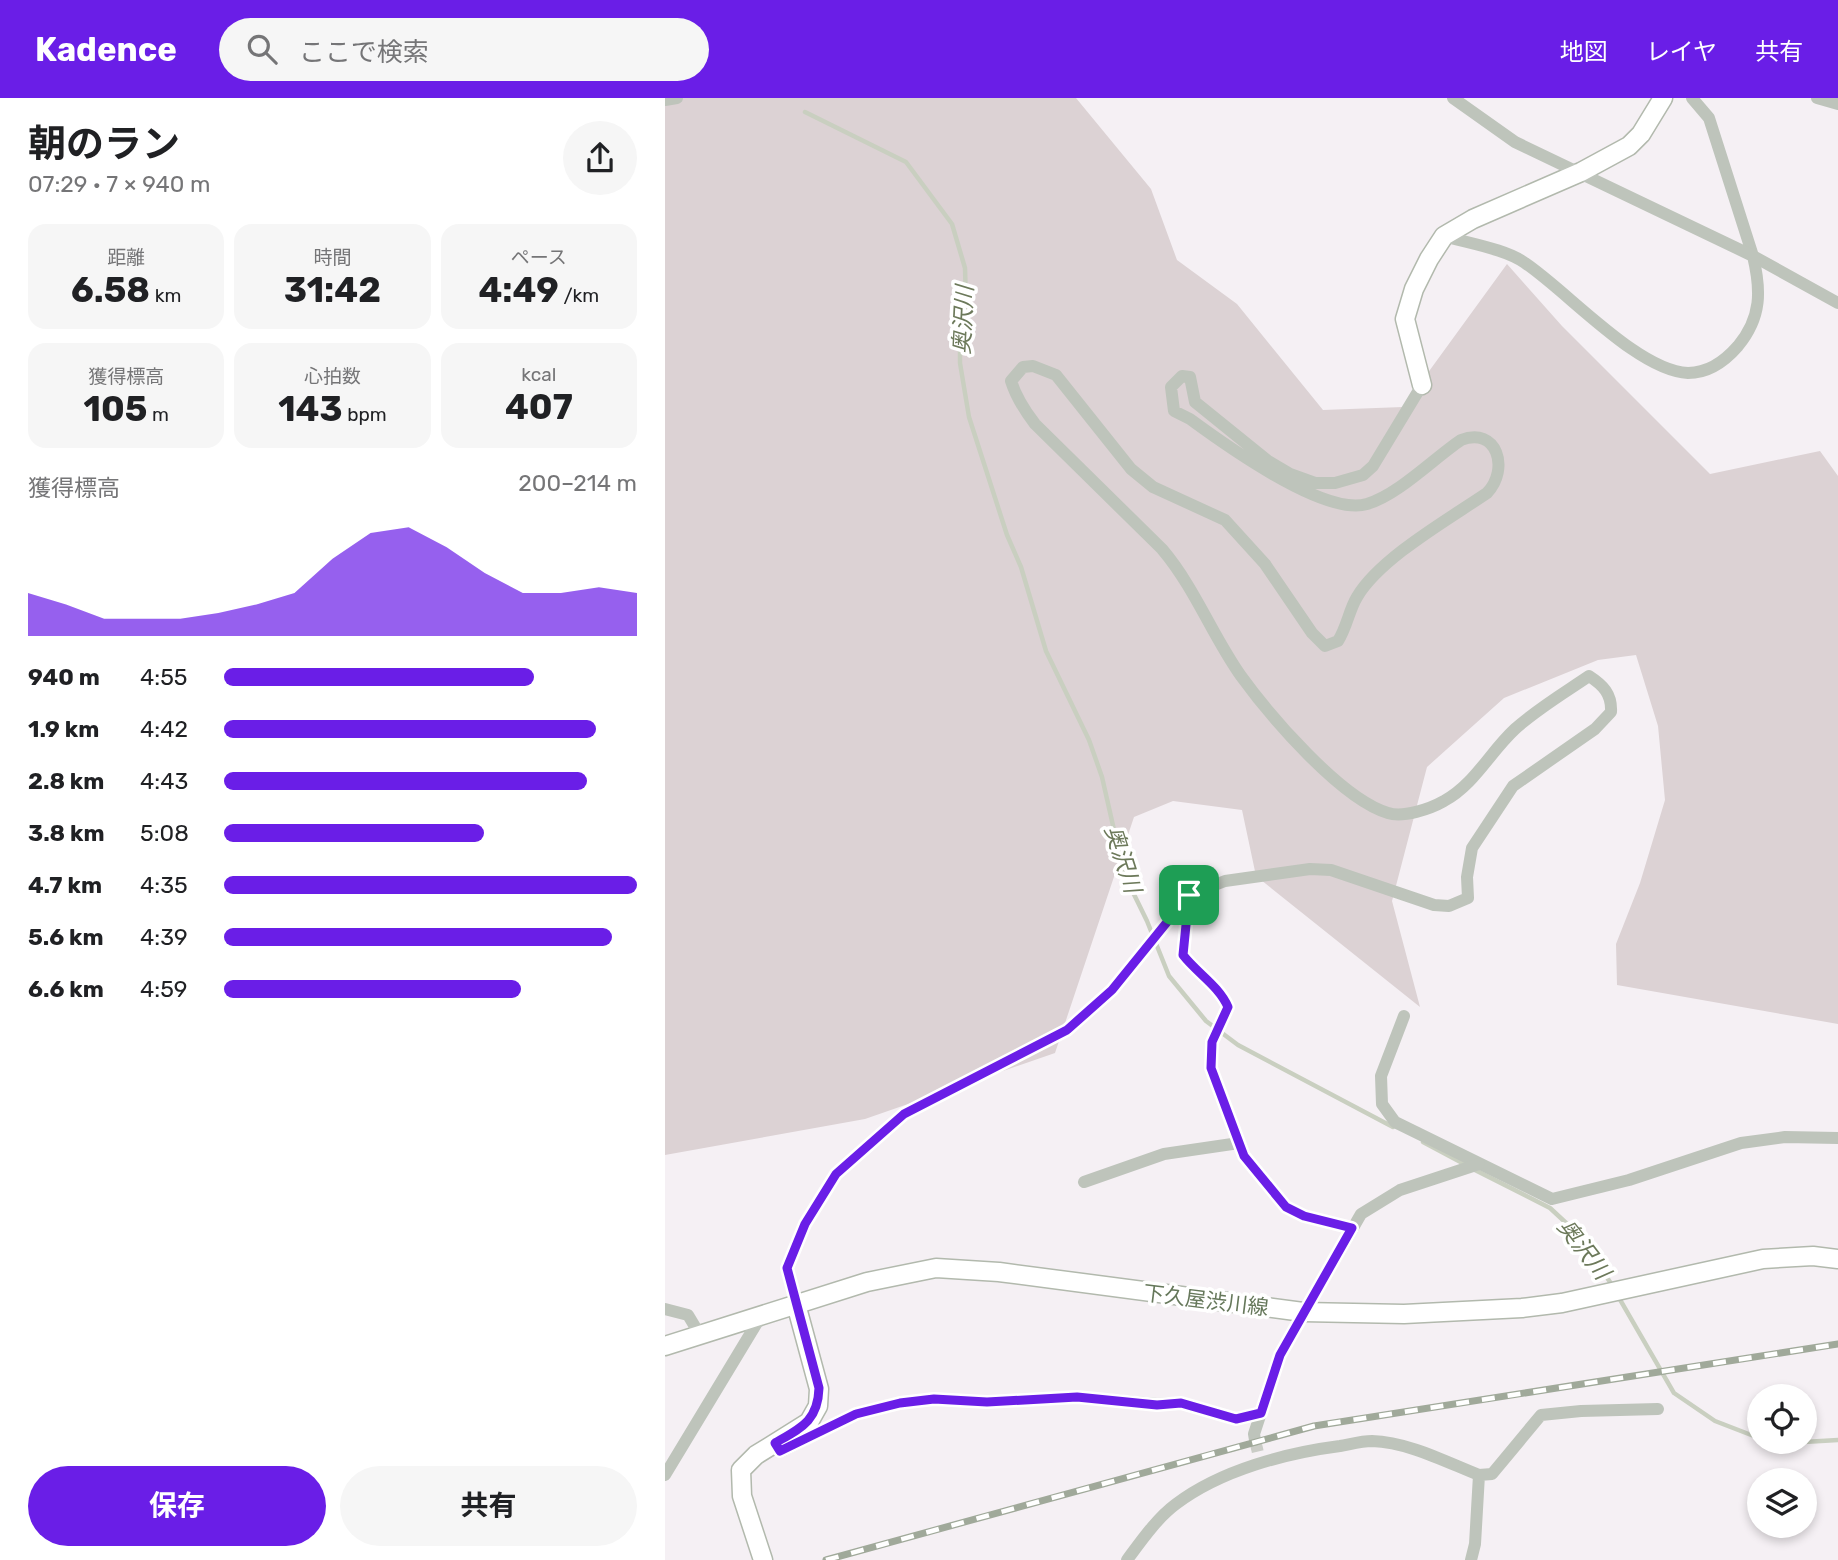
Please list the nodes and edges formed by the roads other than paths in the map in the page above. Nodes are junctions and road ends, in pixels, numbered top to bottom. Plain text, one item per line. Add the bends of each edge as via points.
1 (677, 98) edge
2 (1453, 98) edge
3 (1663, 98) edge
4 (1692, 98) edge
5 (1817, 98) edge
6 (665, 100) edge
7 (1838, 104) edge
8 (1581, 172) junction
9 (1444, 236) junction
10 (1753, 256) junction
11 (1838, 303) edge
12 (1422, 385) joint
13 (1189, 895) junction
14 (1404, 1016) dead end
15 (1838, 1138) edge
16 (1239, 1143) junction
17 (1479, 1164) junction
18 (1084, 1182) dead end
19 (1352, 1228) junction
20 (1838, 1259) edge
21 (796, 1304) junction
22 (665, 1309) edge
23 (1303, 1312) junction
24 (761, 1316) junction
25 (699, 1335) junction
26 (665, 1346) edge
27 (1658, 1409) dead end
28 (1261, 1413) junction
29 (1255, 1440) tunnel mouth
30 (775, 1443) junction
31 (665, 1475) edge
32 (1479, 1475) junction
33 (763, 1560) edge
34 (1127, 1560) edge
35 (1471, 1560) edge

1 - 6 street
2 - 8 street via 1515,142
3 - 8 main road via 1629,146
4 - 10 street via 1709,118
5 - 7 street
8 - 9 main road via 1506,203
8 - 10 street
9 - 10 street via 1523,261 1627,345 1660,366 1686,373 1704,371 1728,357 1743,340 1759,298
9 - 12 main road via 1419,279 1405,319
10 - 11 street
12 - 13 street via 1373,466 1349,480 1325,483 1290,474 1268,461 1195,402 1190,377 1182,376 1171,387 1174,411 1181,416 1279,478 1351,506 1366,505 1390,493 1461,440 1482,438 1490,443 1498,458 1497,483 1390,560 1356,598 1338,641 1325,646 1265,564 1225,520 1153,487 1131,469 1056,375 1023,367 1011,380 1035,424 1180,570 1241,676 1280,724 1360,800 1390,815 1428,809 1446,800 1463,788 1514,730 1589,676 1603,685 1612,704 1611,712 1595,729 1513,786 1496,808 1472,848 1468,898 1449,906 1434,905 1331,870 1310,869 1225,881
13 - 16 street via 1183,955 1222,993 1228,1007 1212,1042 1211,1068
13 - 21 street via 1112,990 1067,1030 904,1114 836,1174 805,1224 787,1268
14 - 17 street via 1381,1076 1383,1104 1395,1122
15 - 17 street via 1741,1143 1629,1180 1552,1199
16 - 18 street via 1164,1154
16 - 19 street via 1244,1156 1286,1207
17 - 19 street via 1387,1197 1361,1213
19 - 23 street
20 - 23 main road, 下久屋渋川線 via 1763,1259 1521,1308 1404,1314
21 - 23 main road, 下久屋渋川線 via 912,1271 961,1268
21 - 24 main road, 下久屋渋川線
21 - 30 main road via 819,1388 818,1406 809,1422
22 - 25 street via 688,1315
23 - 28 street via 1280,1355
24 - 25 main road, 下久屋渋川線
24 - 31 street
25 - 26 main road, 下久屋渋川線
27 - 32 street via 1541,1415 1492,1474
28 - 29 street
28 - 30 street via 1236,1419 1181,1403 1077,1397 987,1402 934,1399 856,1414 782,1451
30 - 33 main road via 741,1470 742,1496
32 - 34 street via 1422,1452 1373,1441 1260,1459 1176,1504
32 - 35 street

